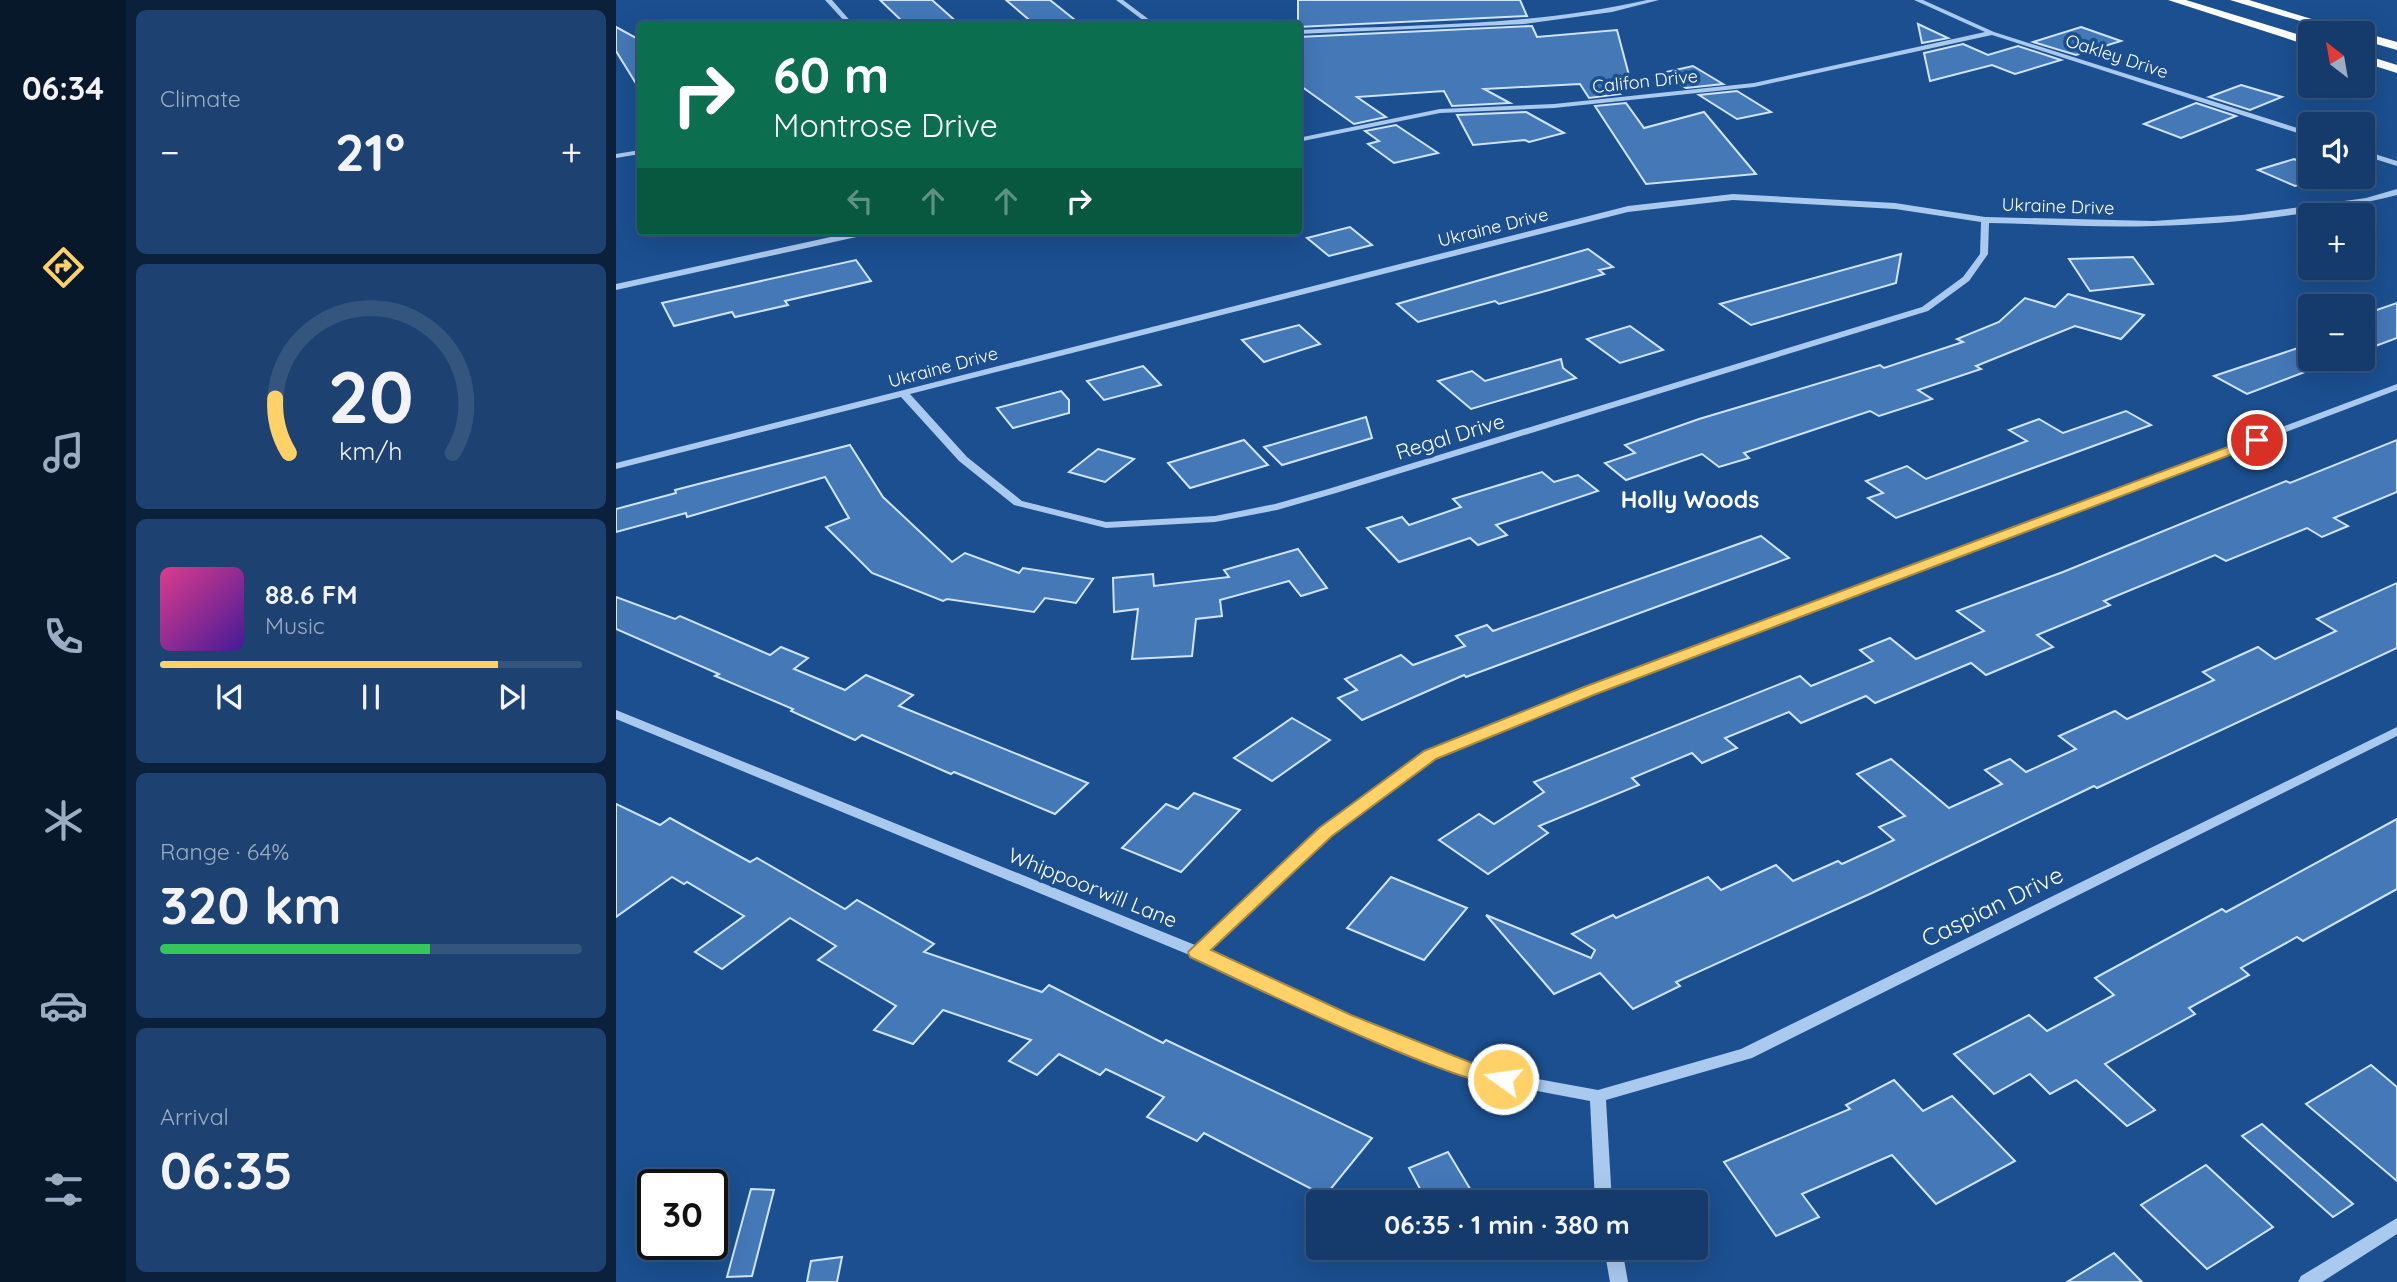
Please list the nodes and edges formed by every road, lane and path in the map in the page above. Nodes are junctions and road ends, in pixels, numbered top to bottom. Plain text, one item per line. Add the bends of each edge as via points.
1 (828, 0) edge
2 (1119, 0) edge
3 (1656, 0) edge
4 (1917, 0) edge
5 (2174, 0) edge
6 (2236, 0) edge
7 (847, 21) edge
8 (1148, 21) edge
9 (2309, 21) edge
10 (1302, 32) edge
11 (1992, 33) junction
12 (2298, 38) edge
13 (2375, 40) edge
14 (2397, 46) edge
15 (2375, 62) edge
16 (2397, 69) edge
17 (2298, 131) edge
18 (1302, 137) edge
19 (637, 152) edge
20 (617, 155) edge
21 (2375, 156) edge
22 (2397, 164) edge
23 (2397, 192) edge
24 (1985, 220) junction
25 (852, 235) edge
26 (616, 287) edge
27 (2397, 387) edge
28 (904, 394) junction
29 (616, 466) edge
30 (616, 714) edge
31 (2397, 731) edge
32 (1197, 952) junction
33 (1598, 1096) junction
34 (1603, 1190) edge
35 (2397, 1226) edge
36 (1615, 1260) edge
37 (1619, 1282) edge
38 (2307, 1282) edge

1 - 7 street
2 - 8 street
3 - 10 street via 1546,20
4 - 11 street, Oakley Drive
5 - 12 highway
6 - 9 highway
11 - 17 street, Oakley Drive
11 - 18 street, Califon Drive via 1754,85 1554,106 1440,111
13 - 14 highway
15 - 16 highway
19 - 20 street
21 - 22 street
23 - 24 street, Ukraine Drive via 2242,218 2153,224
24 - 28 street, Ukraine Drive via 1895,206 1733,197 1628,209
24 - 28 street, Regal Drive via 1984,254 1966,279 1925,309 1344,488 1215,519 1107,525 1018,503 963,460
25 - 26 street
27 - 32 street via 1590,690 1430,755 1325,832
28 - 29 street, Ukraine Drive
30 - 32 street, Whippoorwill Lane
31 - 33 street, Caspian Drive via 1746,1054
32 - 33 street, Whippoorwill Lane via 1344,1020 1480,1074
33 - 34 street
35 - 38 street
36 - 37 street

